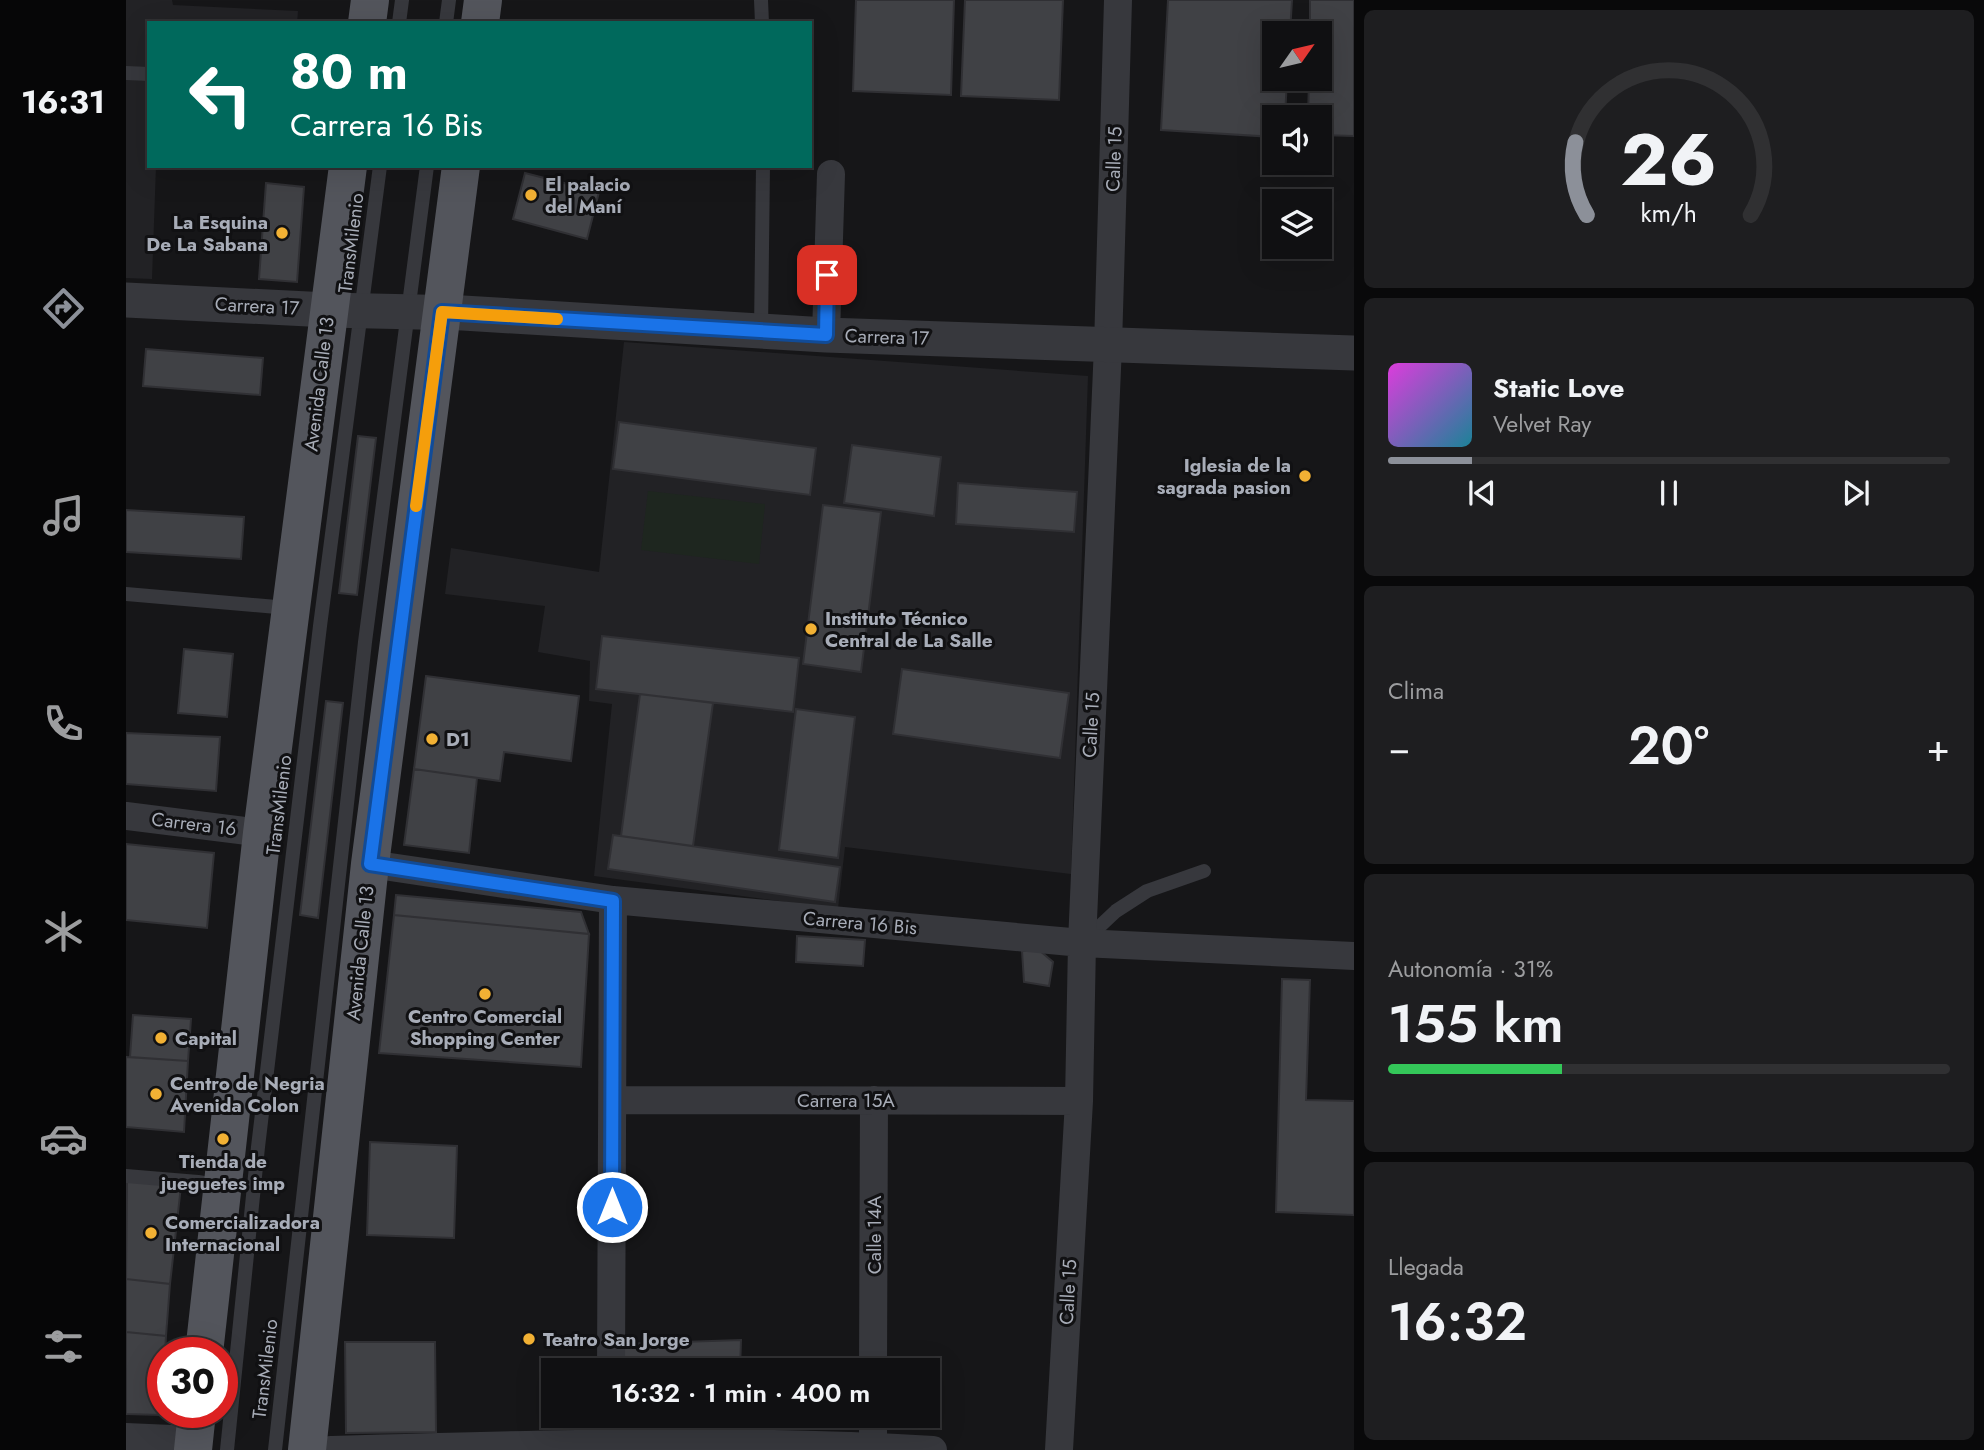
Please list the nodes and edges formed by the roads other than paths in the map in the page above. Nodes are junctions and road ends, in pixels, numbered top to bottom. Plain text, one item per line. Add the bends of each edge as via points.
1 (370, 0) edge
2 (402, 0) edge
3 (449, 0) edge
4 (483, 0) edge
5 (761, 0) edge
6 (1118, 0) edge
7 (367, 21) edge
8 (399, 21) edge
9 (446, 21) edge
10 (480, 21) edge
11 (762, 21) edge
12 (126, 73) edge
13 (147, 74) edge
14 (348, 168) edge
15 (380, 168) edge
16 (427, 168) edge
17 (461, 168) edge
18 (763, 168) edge
19 (831, 174) dead end
20 (126, 300) edge
21 (345, 311) junction
22 (425, 312) junction
23 (761, 331) junction
24 (826, 335) junction
25 (1108, 346) junction
26 (1354, 353) edge
27 (126, 594) edge
28 (290, 608) junction
29 (126, 816) edge
30 (262, 832) junction
31 (370, 864) junction
32 (1204, 871) dead end
33 (613, 901) junction
34 (1082, 943) junction
35 (1354, 956) edge
36 (613, 1100) junction
37 (874, 1100) junction
38 (1079, 1101) junction
39 (126, 1176) edge
40 (222, 1186) junction
41 (206, 1337) edge
42 (611, 1358) edge
43 (873, 1358) edge
44 (873, 1428) edge
45 (611, 1436) edge
46 (126, 1437) edge
47 (203, 1438) edge
48 (873, 1446) junction
49 (275, 1450) edge
50 (307, 1450) edge
51 (331, 1450) edge
52 (933, 1450) edge
53 (1059, 1450) edge

1 - 7 main road
2 - 8 lane
3 - 9 lane
4 - 10 main road
5 - 11 lane
6 - 25 street, Calle 15
12 - 13 lane
14 - 21 main road, Avenida Calle 13
15 - 21 lane, TransMilenio
16 - 22 lane, TransMilenio
17 - 22 main road, Avenida Calle 13
18 - 23 lane
19 - 24 street
20 - 21 street, Carrera 17
21 - 22 street, Carrera 17
21 - 28 main road, Avenida Calle 13
21 - 47 lane, TransMilenio via 318,640 269,1052
22 - 23 street, Carrera 17
22 - 31 main road, Avenida Calle 13
22 - 49 lane, TransMilenio via 365,642
23 - 24 street, Carrera 17
24 - 25 street, Carrera 17
25 - 26 street, Carrera 17
25 - 34 street, Calle 15
27 - 28 lane
28 - 30 main road, Avenida Calle 13
29 - 30 street, Carrera 16
30 - 40 main road, Avenida Calle 13
31 - 33 street, Carrera 16 Bis
31 - 50 main road, Avenida Calle 13
32 - 34 lane via 1147,891 1116,911
33 - 34 street, Carrera 16 Bis
33 - 36 street
34 - 35 street, Carrera 16 Bis
34 - 38 street, Calle 15
36 - 37 street, Carrera 15A
36 - 42 street
37 - 38 street, Carrera 15A
37 - 43 street, Calle 14A
38 - 53 street, Calle 15
39 - 40 lane
40 - 41 main road, Avenida Calle 13
44 - 48 street
45 - 48 street
45 - 51 street
46 - 47 street
48 - 52 street

